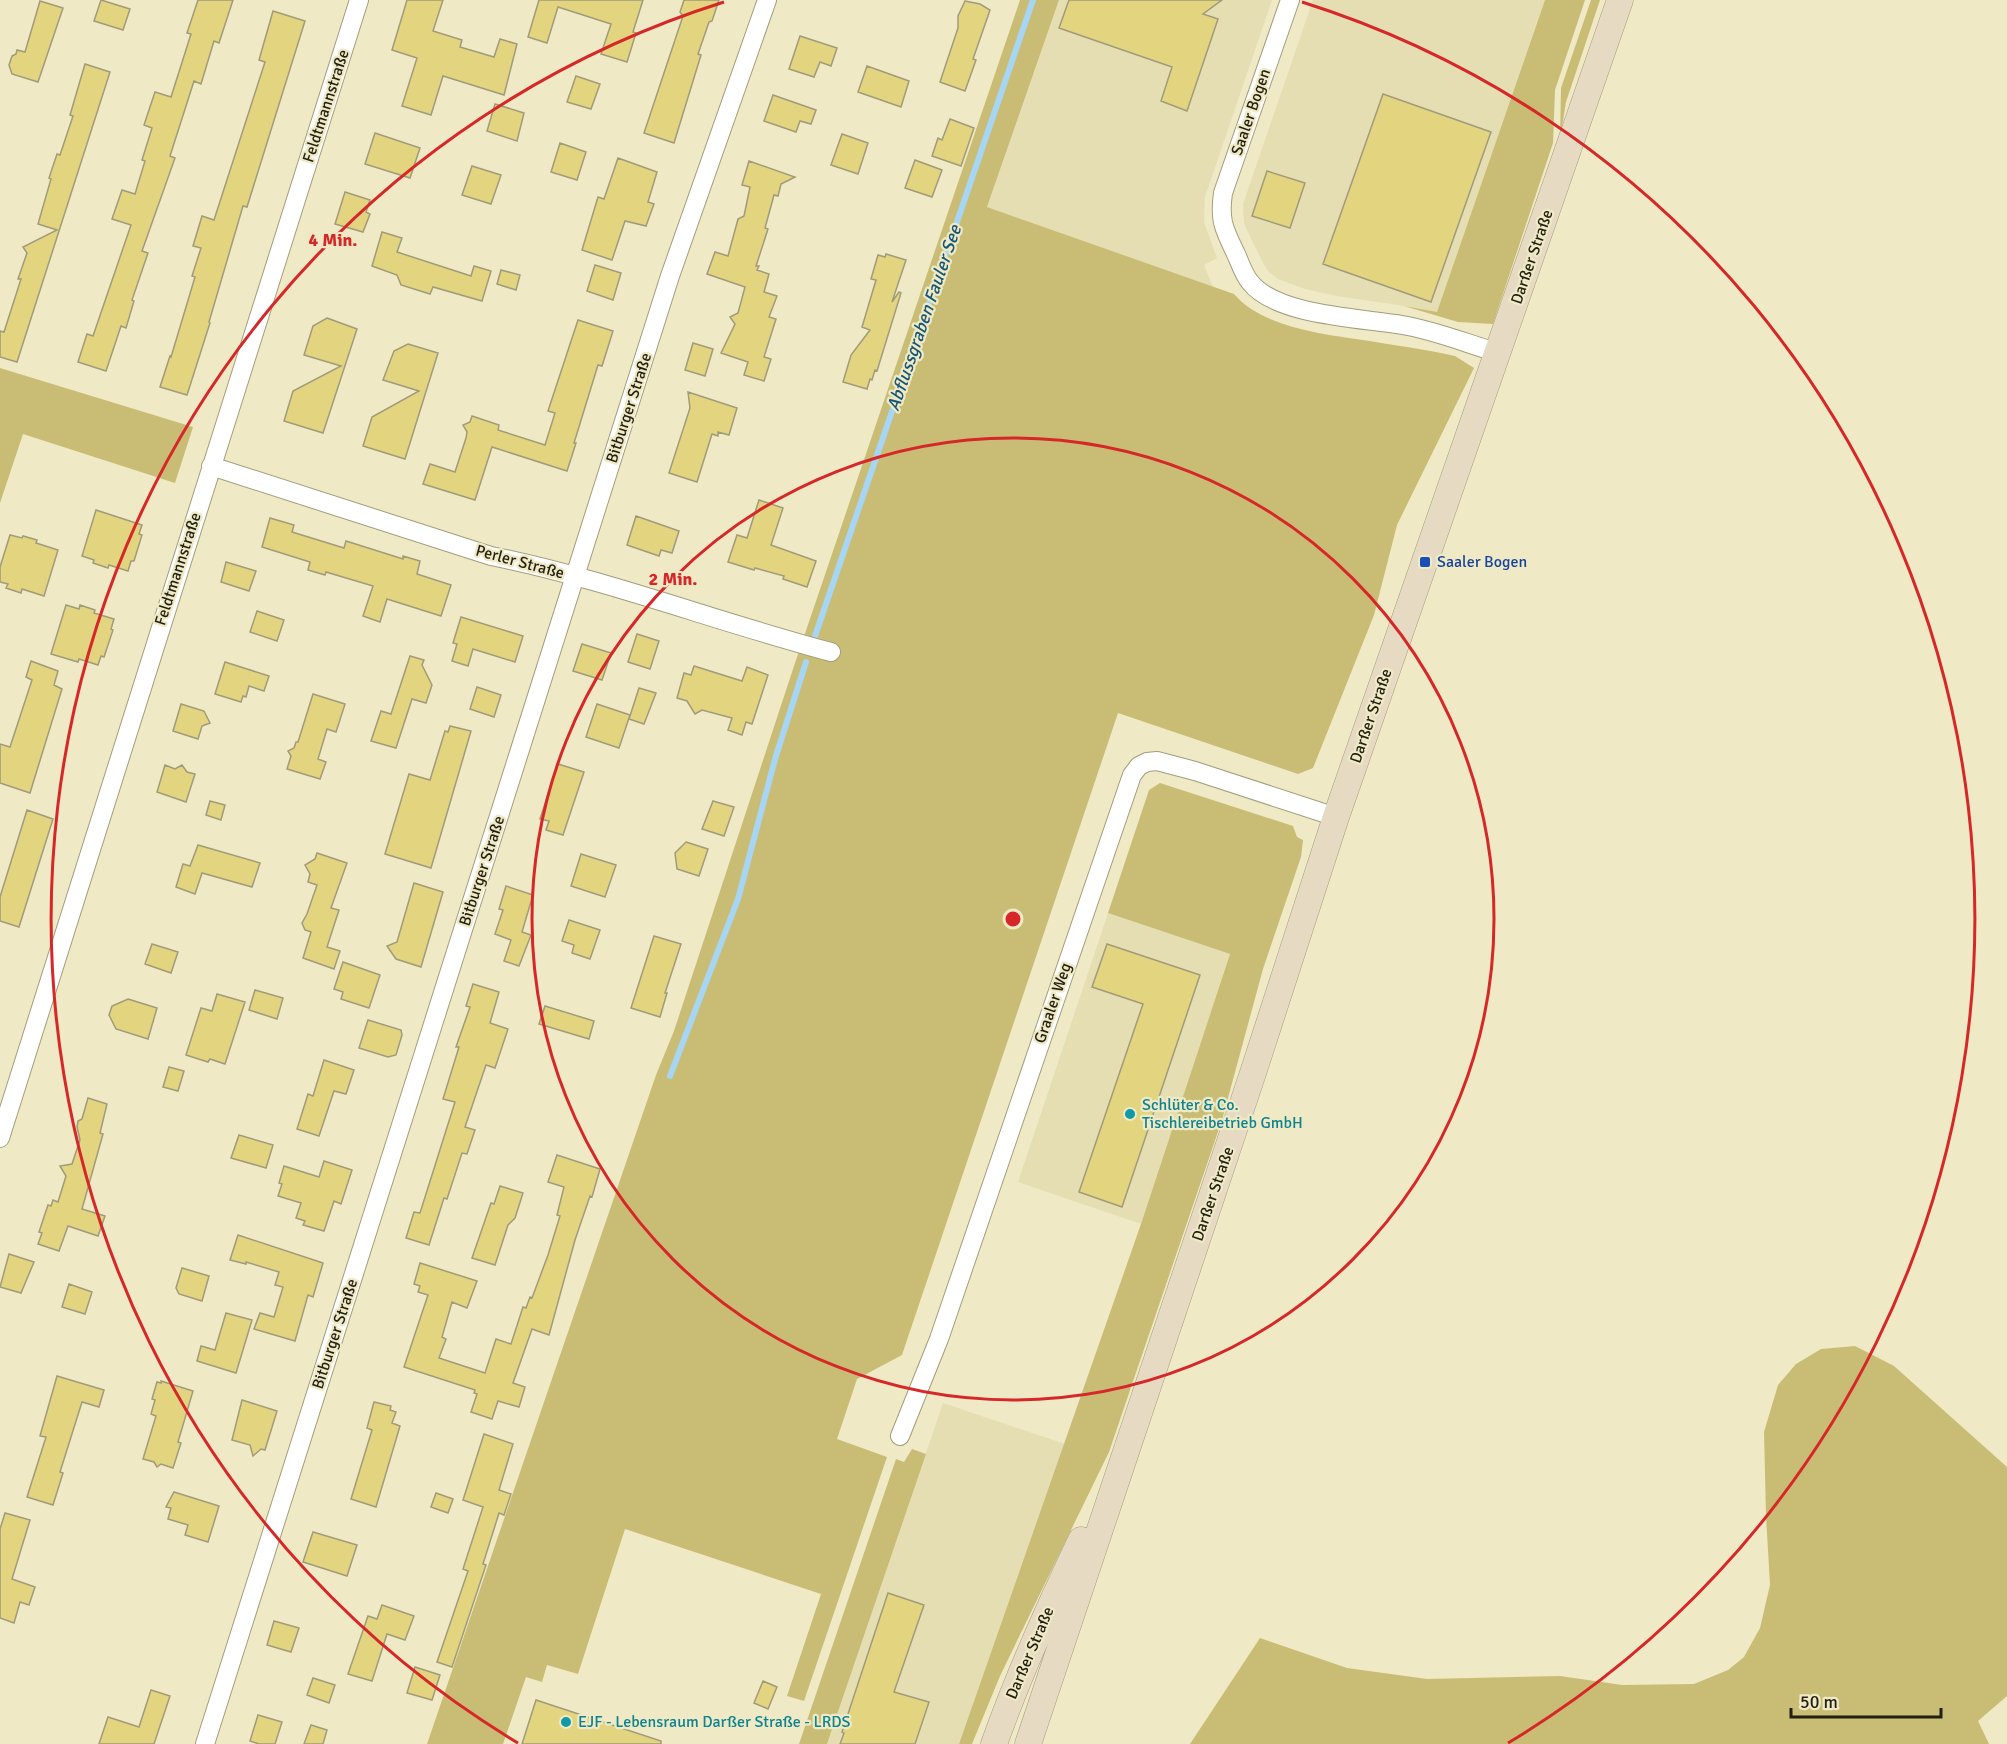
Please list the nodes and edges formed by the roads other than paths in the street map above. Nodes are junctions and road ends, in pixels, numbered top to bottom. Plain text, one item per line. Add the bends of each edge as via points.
1 (359, 0) edge
2 (766, 0) edge
3 (1290, 0) edge
4 (1620, 0) edge
5 (1499, 353) junction
6 (211, 466) junction
7 (576, 576) junction
8 (831, 652) dead end
9 (1336, 818) junction
10 (0, 1138) edge
11 (1132, 1434) junction
12 (900, 1436) dead end
13 (205, 1744) edge
14 (994, 1744) edge
15 (1028, 1744) edge

1 - 6 street, Feldtmannstraße
2 - 7 street, Bitburger Straße via 670,276
3 - 5 street, Saaler Bogen via 1221,201 1222,224 1250,282 1281,303 1330,316 1404,325
4 - 5 main road, Darßer Straße
5 - 9 main road, Darßer Straße
6 - 7 street, Perler Straße via 491,556
6 - 10 street, Feldtmannstraße
7 - 8 street, Perler Straße
7 - 13 street, Bitburger Straße
9 - 11 main road, Darßer Straße
9 - 12 street, Graaler Weg via 1156,761 1139,766 1132,775 943,1328
11 - 14 main road, Darßer Straße via 1049,1608
11 - 15 main road, Darßer Straße

